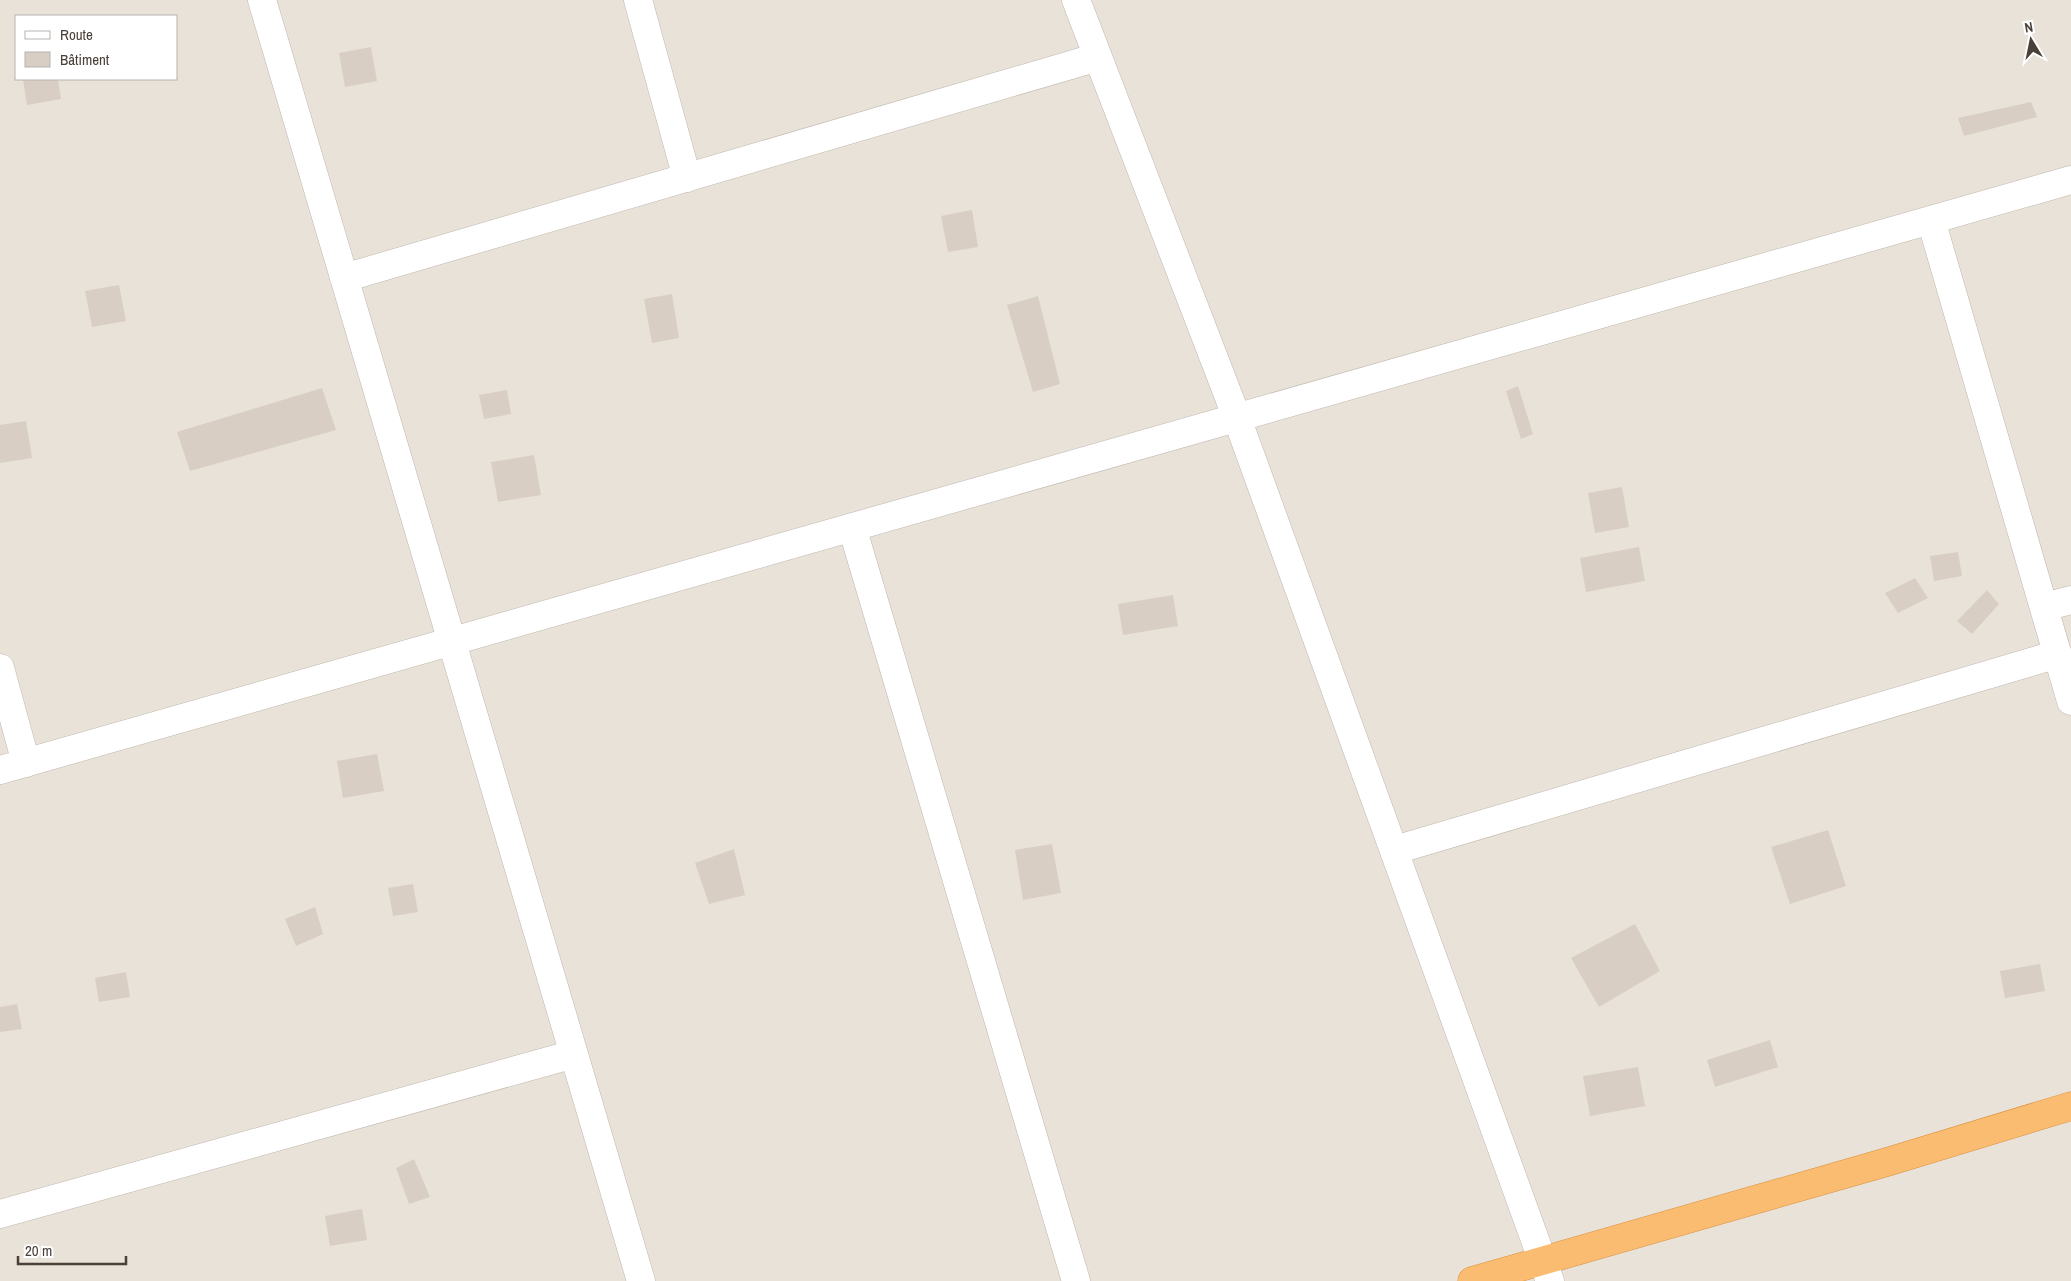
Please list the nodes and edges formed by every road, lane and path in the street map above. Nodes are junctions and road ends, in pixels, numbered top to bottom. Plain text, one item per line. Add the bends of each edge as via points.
1 (262, 0) edge
2 (638, 0) edge
3 (1076, 0) edge
4 (1098, 57) junction
5 (686, 178) junction
6 (2071, 180) edge
7 (1931, 220) junction
8 (344, 278) junction
9 (1237, 418) junction
10 (852, 527) junction
11 (2071, 600) edge
12 (2044, 608) junction
13 (452, 642) junction
14 (2058, 654) junction
15 (0, 668) edge
16 (2071, 701) edge
17 (26, 762) junction
18 (0, 770) edge
19 (1395, 850) junction
20 (574, 1054) junction
21 (2071, 1106) edge
22 (0, 1214) edge
23 (1548, 1271) edge
24 (641, 1281) edge
25 (1076, 1281) edge
26 (1472, 1281) edge

1 - 8 street
2 - 5 street
3 - 4 street
4 - 5 street
4 - 9 street
5 - 8 street
6 - 7 street
7 - 9 street
7 - 12 street
8 - 13 street
9 - 10 street
9 - 19 street
10 - 13 street
10 - 25 street
11 - 12 street
12 - 14 street
13 - 17 street
13 - 20 street
14 - 16 street
14 - 19 street
15 - 17 street
17 - 18 street
19 - 23 street
20 - 22 street
20 - 24 street
21 - 23 highway
23 - 26 highway

